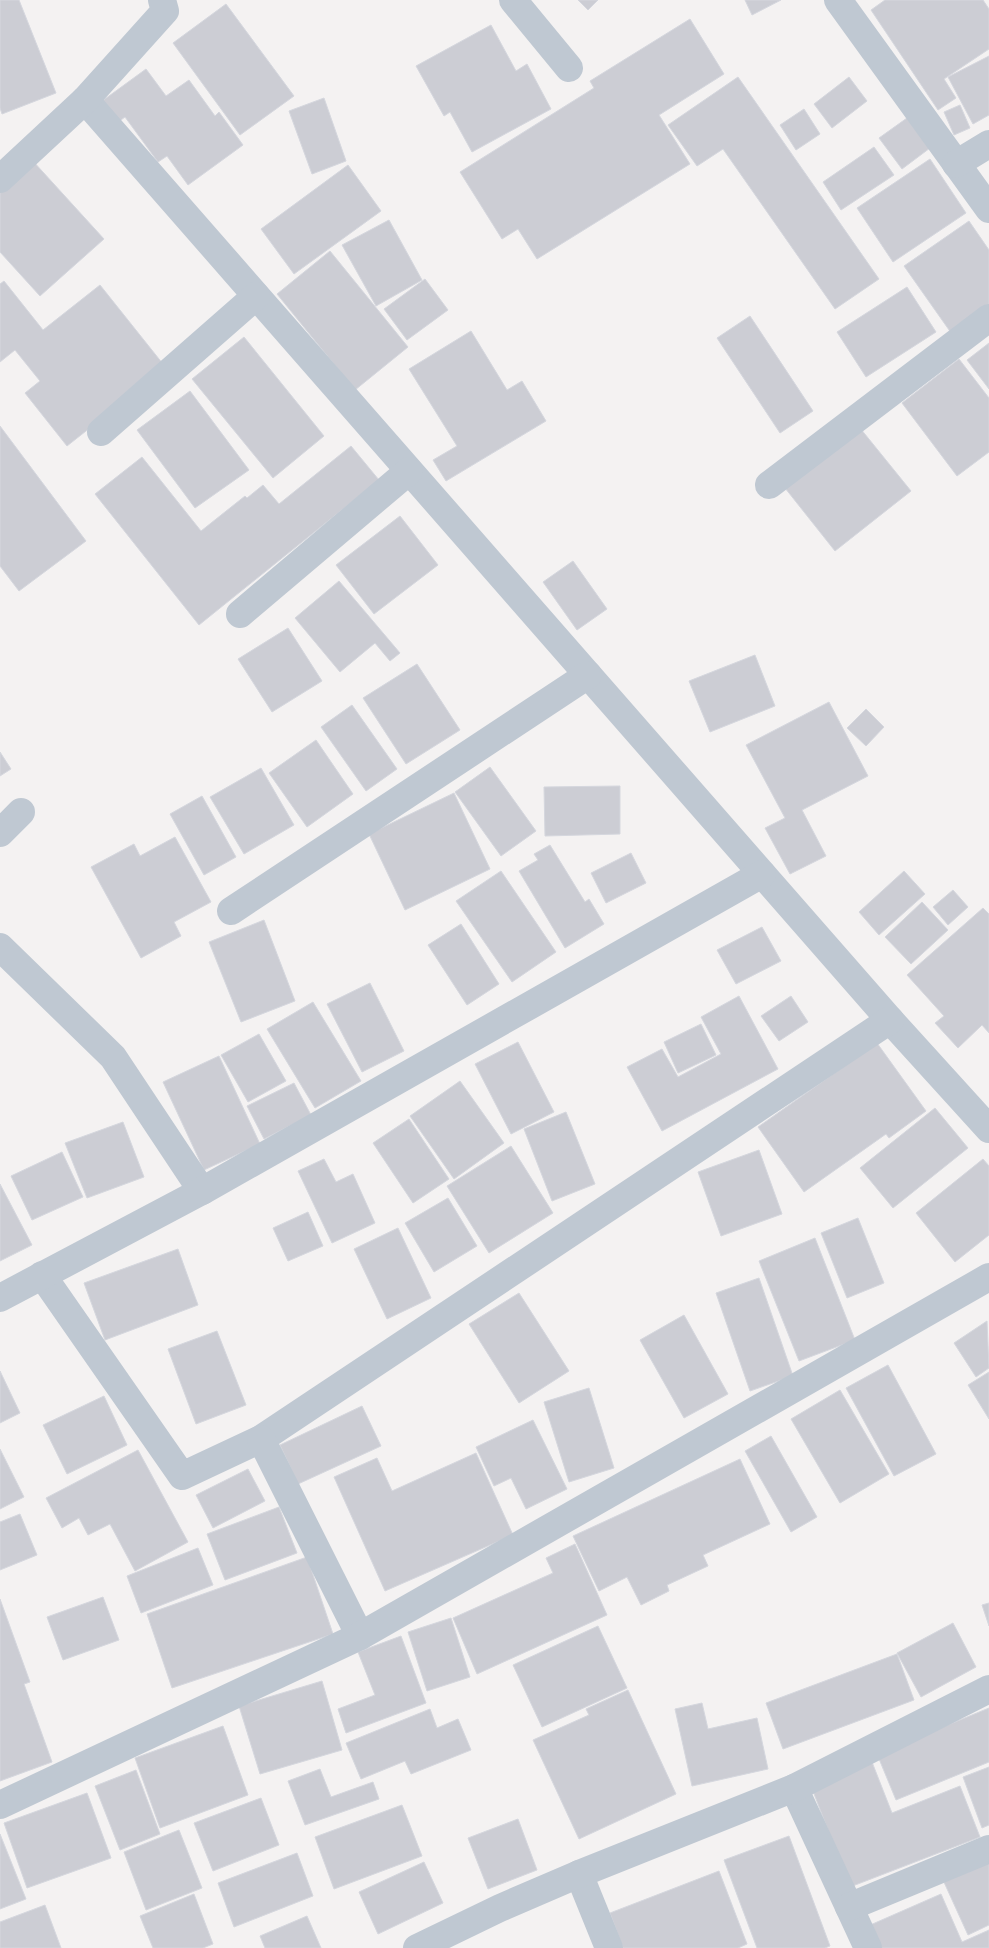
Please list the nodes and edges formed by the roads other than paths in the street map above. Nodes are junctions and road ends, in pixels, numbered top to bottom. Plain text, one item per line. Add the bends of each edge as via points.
1 (513, 0) edge
2 (838, 0) edge
3 (168, 4) edge
4 (569, 68) dead end
5 (85, 100) junction
6 (989, 144) edge
7 (956, 164) junction
8 (0, 179) edge
9 (989, 209) edge
10 (256, 296) junction
11 (989, 318) edge
12 (101, 432) dead end
13 (409, 471) junction
14 (769, 485) dead end
15 (240, 614) dead end
16 (588, 675) junction
17 (21, 812) dead end
18 (0, 833) edge
19 (762, 874) junction
20 (231, 911) dead end
21 (0, 946) edge
22 (890, 1020) junction
23 (989, 1128) edge
24 (202, 1191) junction
25 (42, 1275) junction
26 (989, 1277) edge
27 (0, 1298) edge
28 (260, 1439) junction
29 (360, 1636) junction
30 (989, 1690) edge
31 (794, 1788) junction
32 (0, 1805) edge
33 (989, 1849) edge
34 (579, 1874) junction
35 (849, 1907) junction
36 (417, 1948) edge
37 (609, 1948) edge
38 (868, 1948) edge

1 - 4 street
2 - 7 street
3 - 5 street
5 - 8 street
5 - 10 street
6 - 7 street
7 - 9 street
10 - 12 street
10 - 13 street
11 - 14 street
13 - 15 street
13 - 16 street
16 - 19 street
16 - 20 street
17 - 18 street
19 - 22 street
19 - 24 street
21 - 24 street via 113,1057
22 - 23 street
22 - 28 street
24 - 25 street
25 - 27 street
25 - 28 street via 182,1476
26 - 29 street
28 - 29 street
29 - 32 street
30 - 31 street
31 - 34 street
31 - 35 street
33 - 35 street
34 - 36 street
34 - 37 street
35 - 38 street

